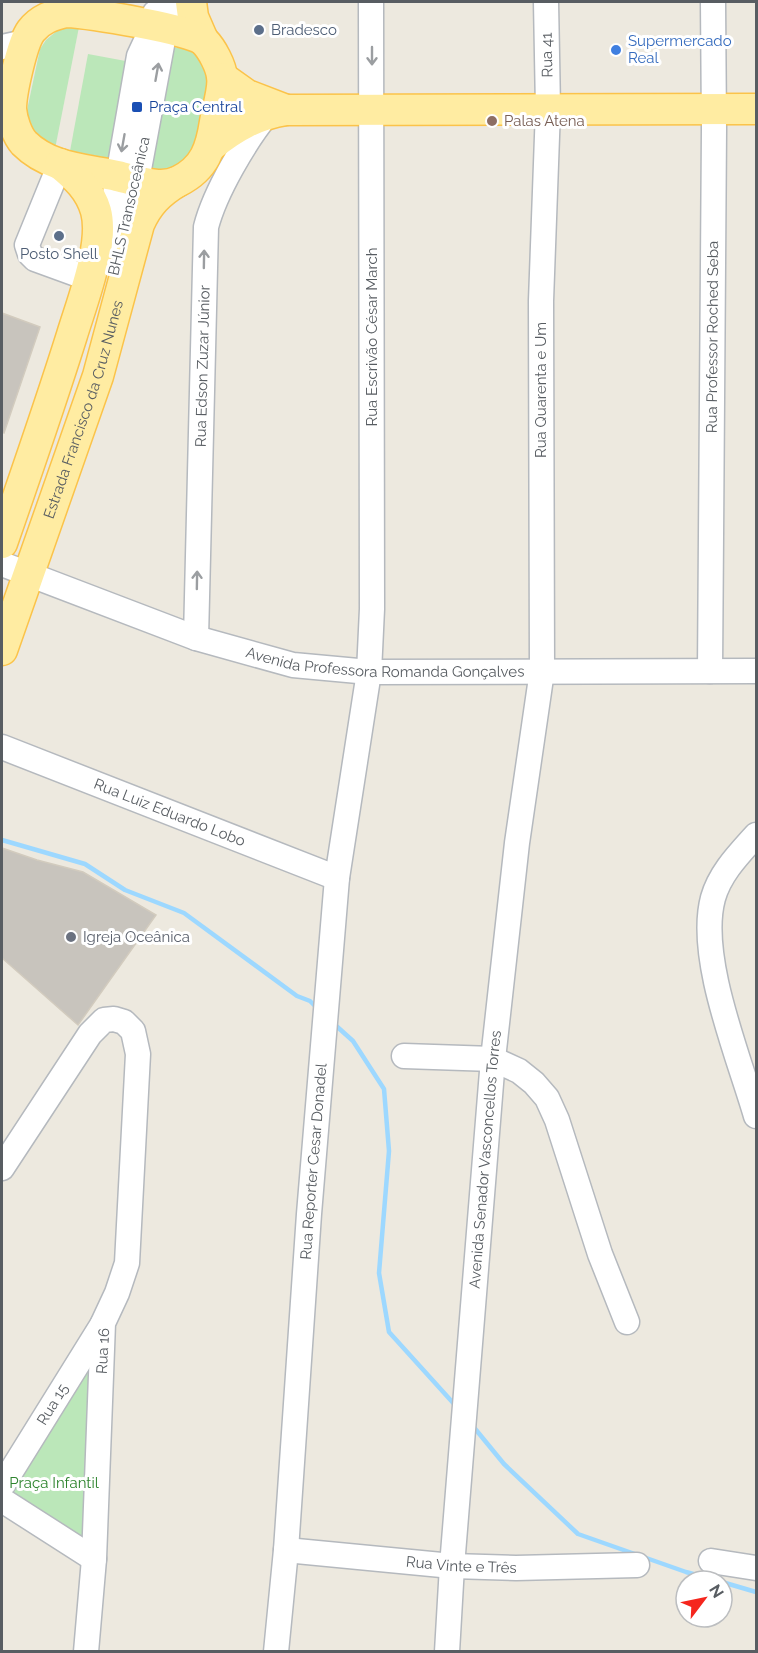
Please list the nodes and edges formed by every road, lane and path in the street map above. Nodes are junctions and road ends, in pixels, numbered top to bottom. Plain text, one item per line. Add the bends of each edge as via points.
1 (191, 2) edge
2 (371, 2) edge
3 (546, 2) edge
4 (713, 2) edge
5 (97, 8) edge
6 (161, 14) edge
7 (203, 40) junction
8 (13, 44) edge
9 (223, 78) junction
10 (7, 101) edge
11 (548, 109) junction
12 (713, 109) junction
13 (756, 109) edge
14 (372, 110) junction
15 (277, 112) junction
16 (211, 146) junction
17 (60, 164) junction
18 (127, 178) junction
19 (177, 182) junction
20 (90, 279) junction
21 (9, 566) edge
22 (2, 612) edge
23 (196, 638) junction
24 (2, 650) edge
25 (542, 671) junction
26 (710, 671) junction
27 (756, 671) edge
28 (369, 672) junction
29 (2, 747) edge
30 (756, 835) edge
31 (337, 878) junction
32 (404, 1056) dead end
33 (493, 1059) junction
34 (755, 1107) edge
35 (2, 1168) edge
36 (627, 1322) dead end
37 (103, 1323) junction
38 (2, 1486) edge
39 (2, 1500) edge
40 (286, 1550) junction
41 (94, 1559) junction
42 (711, 1561) dead end
43 (637, 1565) dead end
44 (452, 1566) junction
45 (756, 1568) edge
46 (86, 1652) edge
47 (276, 1652) edge
48 (447, 1652) edge

1 - 7 main road
2 -> 14 street, Rua Escrivão César March
3 - 11 street, Rua 41
4 - 12 street, Rua Professor Roched Seba
5 - 6 main road
5 - 8 main road via 49,16
6 - 7 main road
6 - 18 street, BHLS Transoceânica
7 - 9 main road
8 - 10 main road
9 - 15 main road
9 - 16 main road
10 - 17 main road via 23,141 45,159
11 - 12 main road
11 - 14 main road
11 - 25 street, Rua Quarenta e Um via 541,302
12 - 13 main road
12 - 26 street, Rua Professor Roched Seba
14 - 15 main road
14 - 28 street, Rua Escrivão César March
15 - 16 main road via 245,122
23 -> 15 street, Rua Edson Zuzar Júnior via 206,227 209,213 253,132
16 - 19 main road, Estrada Francisco da Cruz Nunes via 204,160
17 - 18 main road
17 - 20 main road, Estrada Francisco da Cruz Nunes via 87,191 96,211 97,243
17 - 20 street via 27,244 35,259
18 - 19 main road via 156,185
18 - 21 street, BHLS Transoceânica via 69,388
19 - 21 main road, Estrada Francisco da Cruz Nunes via 152,202 139,224 98,376
20 - 21 main road, Estrada Francisco da Cruz Nunes via 56,386
21 - 22 street, BHLS Transoceânica
21 - 23 street, Avenida Professora Romanda Gonçalves
21 - 24 main road, Estrada Francisco da Cruz Nunes
23 - 28 street, Avenida Professora Romanda Gonçalves via 293,665
25 - 26 street, Avenida Professora Romanda Gonçalves
25 - 28 street, Avenida Professora Romanda Gonçalves
25 - 33 street, Avenida Senador Vasconcellos Torres via 517,843
26 - 27 street, Avenida Professora Romanda Gonçalves
28 - 31 street, Rua Reporter Cesar Donadel
29 - 31 street, Rua Luiz Eduardo Lobo
30 - 34 street via 721,878 709,924 719,995
31 - 40 street, Rua Reporter Cesar Donadel
32 - 33 street
33 - 36 street via 519,1071 547,1098
33 - 44 street, Avenida Senador Vasconcellos Torres
35 - 37 street, Rua 16 via 90,1034 104,1020 124,1022 133,1031 138,1054 127,1263
37 - 38 street, Rua 15
37 - 41 street, Rua 16
39 - 41 street
40 - 44 street, Rua Vinte e Três
40 - 47 street, Rua Reporter Cesar Donadel
41 - 46 street, Rua 16
42 - 45 street
43 - 44 street, Rua Vinte e Três
44 - 48 street, Avenida Senador Vasconcellos Torres

